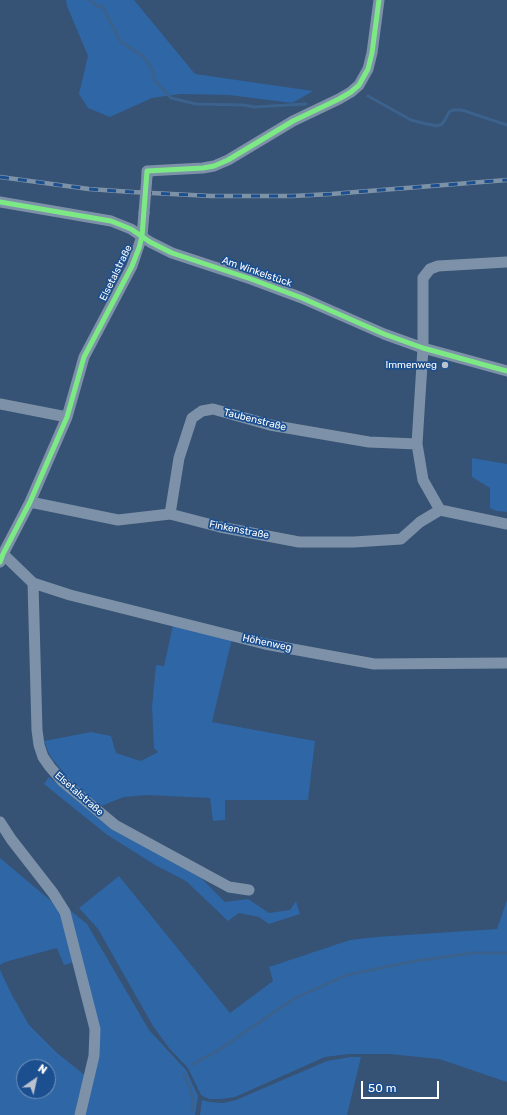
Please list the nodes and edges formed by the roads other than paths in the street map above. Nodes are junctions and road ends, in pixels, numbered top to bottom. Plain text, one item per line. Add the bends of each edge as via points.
1 (379, 0) edge
2 (0, 202) edge
3 (142, 236) junction
4 (507, 262) edge
5 (422, 348) junction
6 (507, 370) edge
7 (0, 404) edge
8 (67, 417) junction
9 (417, 444) junction
10 (30, 502) junction
11 (440, 510) junction
12 (170, 514) junction
13 (507, 524) edge
14 (1, 558) edge
15 (33, 583) junction
16 (507, 663) edge
17 (0, 822) edge
18 (249, 890) dead end
19 (80, 1115) edge

1 - 3 street, Elsetalstraße, bridge via 372,53 368,69 359,85 339,99 293,121 214,166 147,174
2 - 3 street, Am Winkelstück via 111,221
3 - 5 street, Am Winkelstück via 172,253 302,298
3 - 8 street, Elsetalstraße via 132,266 84,357
4 - 5 street via 438,266 430,269 423,278
5 - 6 street, Am Winkelstück
5 - 9 street
7 - 8 street
8 - 10 street, Elsetalstraße
9 - 11 street via 423,480
9 - 12 street, Taubenstraße via 369,442 270,425 213,409 202,411 192,418 179,458
10 - 12 street, Finkenstraße via 118,520
10 - 14 street, Elsetalstraße
11 - 12 street, Finkenstraße via 420,522 401,539 354,542 299,542 220,527
11 - 13 street
14 - 15 street, Elsetalstraße
15 - 16 street, Höhenweg via 70,595 265,644 374,664
15 - 18 street, Elsetalstraße via 37,730 43,757 50,767 62,781 115,825 229,887
17 - 19 street via 65,912 95,1029 94,1056

